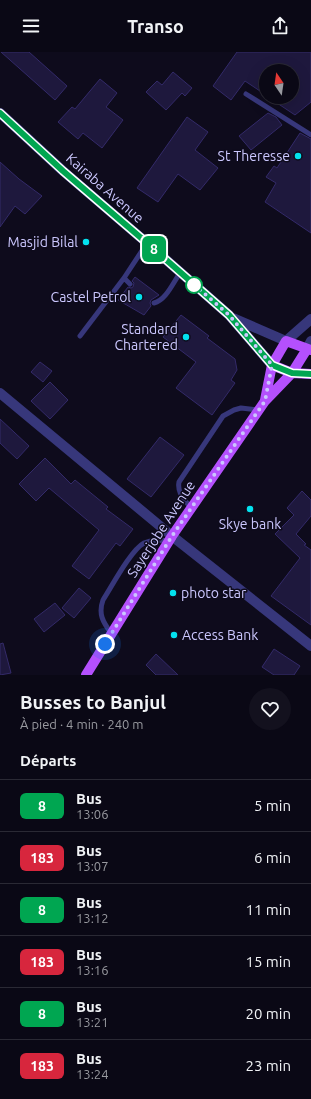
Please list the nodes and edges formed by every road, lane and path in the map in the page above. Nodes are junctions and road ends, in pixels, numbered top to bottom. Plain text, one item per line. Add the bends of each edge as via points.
1 (246, 94) dead end
2 (0, 113) edge
3 (311, 135) edge
4 (147, 243) junction
5 (180, 273) junction
6 (124, 278) junction
7 (130, 284) dead end
8 (154, 303) dead end
9 (229, 315) junction
10 (311, 319) edge
11 (80, 336) dead end
12 (286, 341) junction
13 (310, 347) edge
14 (272, 365) junction
15 (292, 373) junction
16 (311, 374) edge
17 (0, 393) edge
18 (262, 405) junction
19 (191, 508) junction
20 (170, 538) junction
21 (111, 633) junction
22 (311, 646) edge
23 (86, 675) edge

1 - 3 lane
2 - 4 street, Kairaba Avenue
4 - 5 street, Kairaba Avenue
4 - 6 lane
5 - 8 lane via 164,297
5 - 9 street, Kairaba Avenue
6 - 7 lane
6 - 11 lane
9 - 12 street, Kairaba Avenue
9 - 14 street, Kairaba Avenue
10 - 12 street
12 - 13 main road, Kairaba Avenue
12 - 14 main road, Sayerjobe Avenue
13 - 15 main road, Sayerjobe Avenue
14 - 15 main road, Kairaba Avenue
14 - 18 main road, Sayerjobe Avenue
15 - 16 main road, Kairaba Avenue
15 - 18 main road, Sayerjobe Avenue
17 - 20 street
18 - 19 main road, Sayerjobe Avenue
18 - 19 lane via 241,408 222,416 178,482 178,490
19 - 20 main road, Sayerjobe Avenue
20 - 21 main road, Sayerjobe Avenue
20 - 21 lane via 145,542 136,549 102,600 100,615
20 - 22 street
21 - 23 main road, Sayerjobe Avenue

